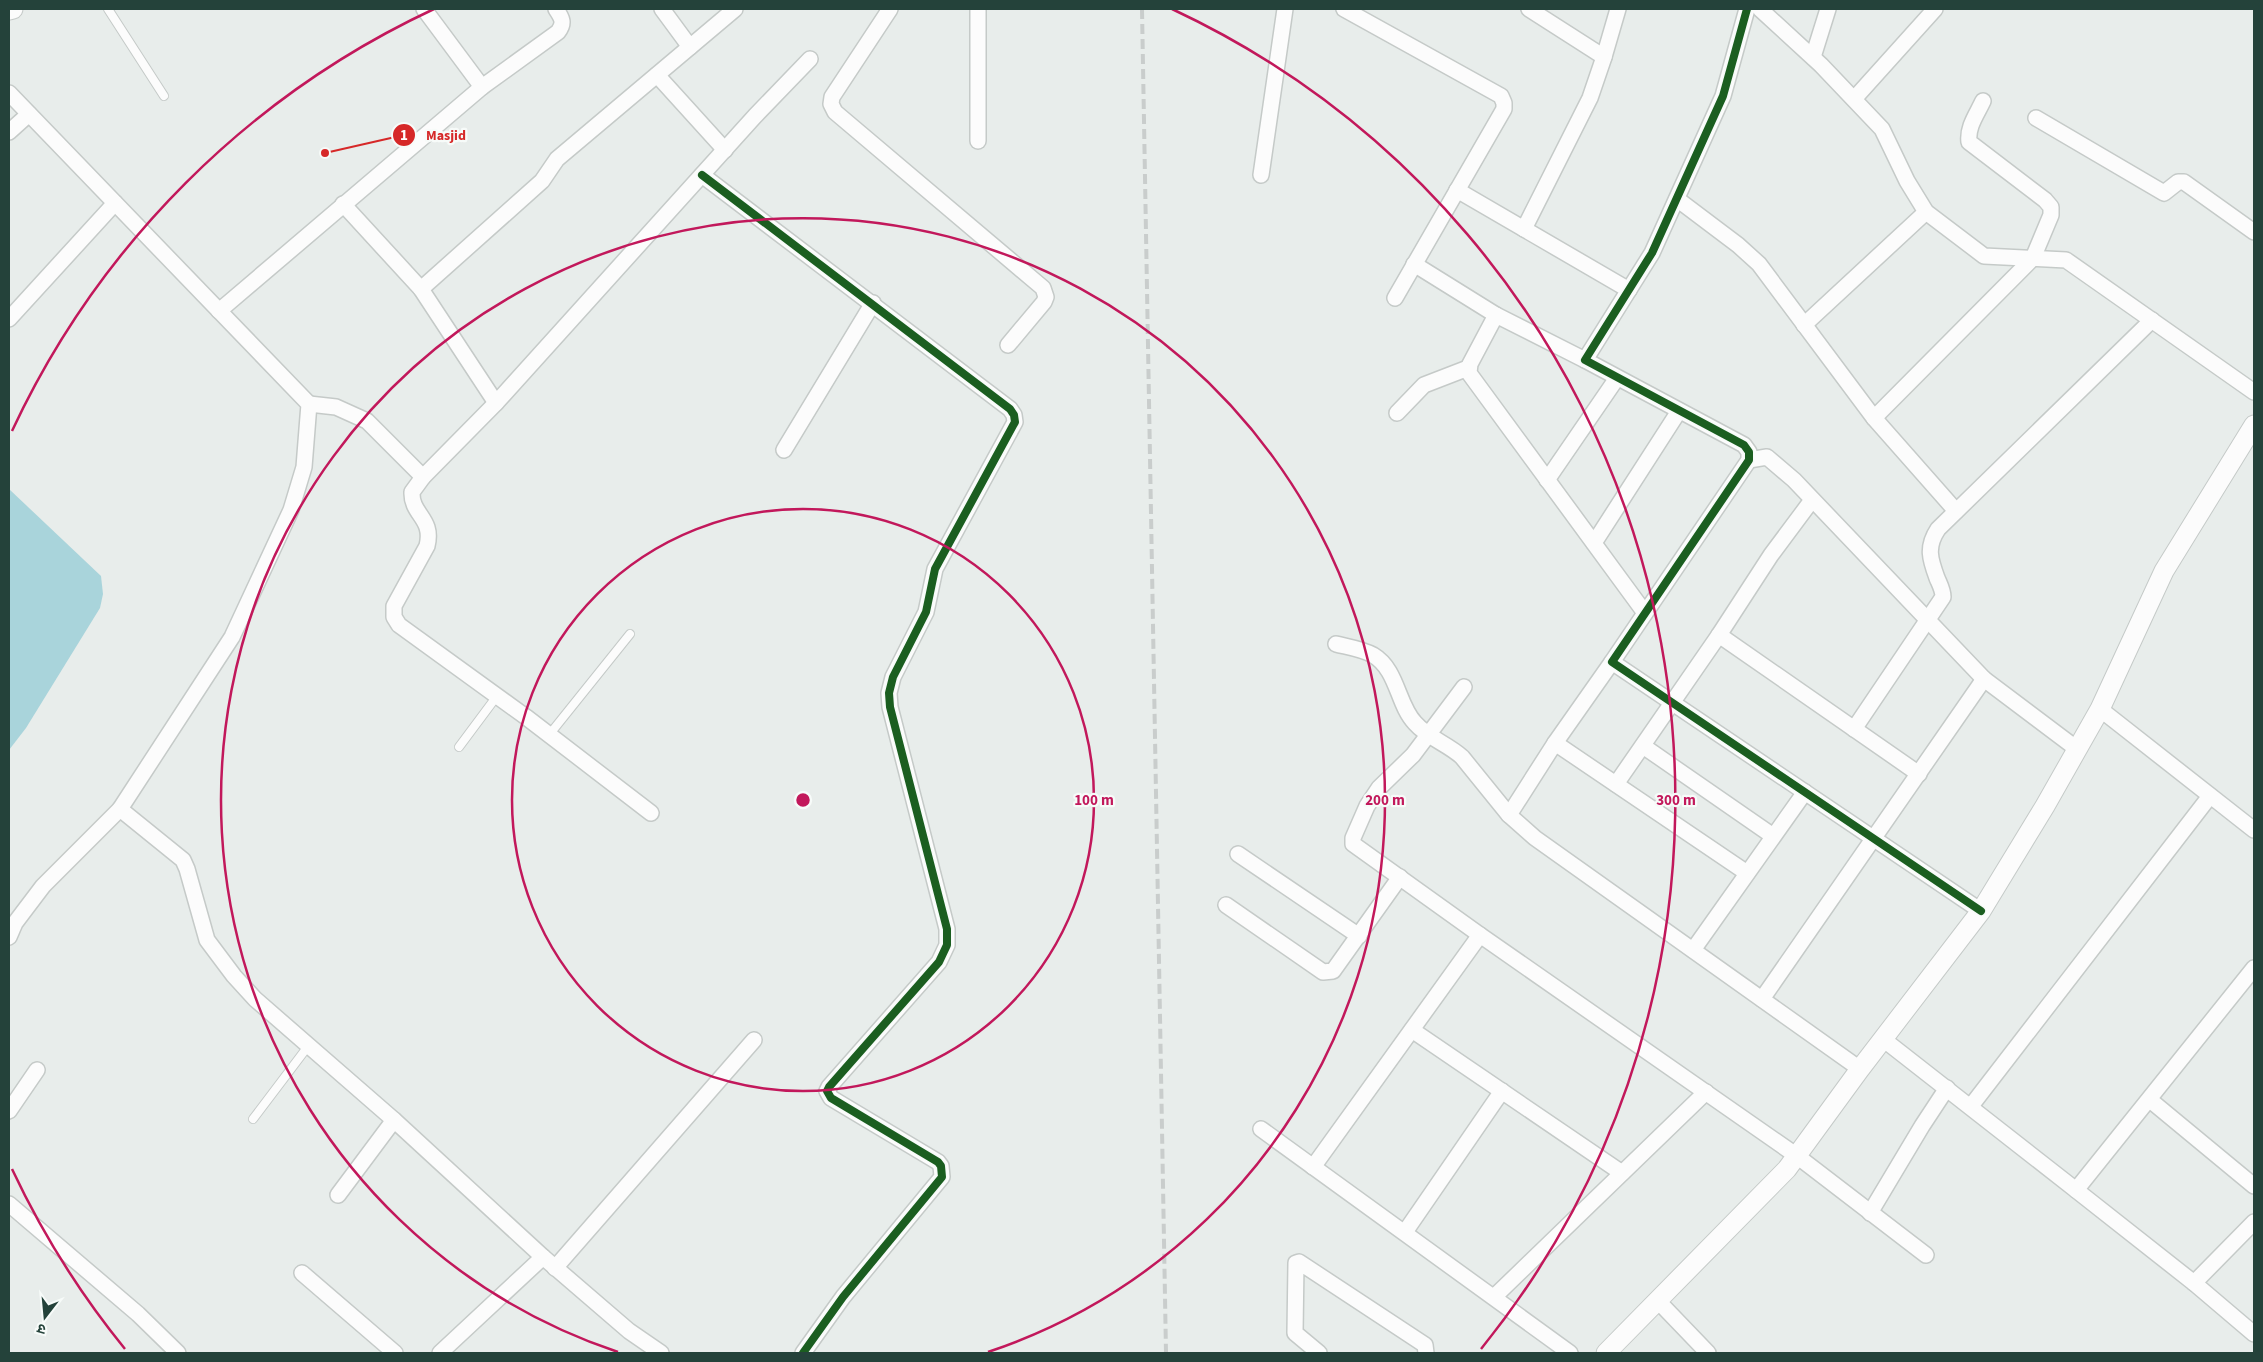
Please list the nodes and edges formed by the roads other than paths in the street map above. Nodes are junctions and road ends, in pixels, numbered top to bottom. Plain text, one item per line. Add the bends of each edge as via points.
1 (12, 9) edge
2 (108, 9) edge
3 (424, 9) edge
4 (556, 9) edge
5 (662, 9) edge
6 (735, 9) edge
7 (978, 9) edge
8 (1285, 9) edge
9 (1344, 9) edge
10 (1529, 9) edge
11 (1618, 9) edge
12 (1747, 9) edge
13 (1760, 9) edge
14 (1828, 9) edge
15 (1935, 9) edge
16 (9, 10) edge
17 (885, 11) edge
18 (690, 47) junction
19 (1604, 57) junction
20 (1813, 57) junction
21 (810, 59) dead end
22 (657, 75) junction
23 (482, 87) junction
24 (9, 93) edge
25 (164, 96) dead end
26 (1854, 99) junction
27 (1983, 101) dead end
28 (29, 114) junction
29 (2036, 118) dead end
30 (9, 132) edge
31 (978, 141) dead end
32 (725, 150) junction
33 (702, 175) junction
34 (1260, 175) dead end
35 (1457, 190) junction
36 (1677, 199) junction
37 (115, 203) junction
38 (343, 204) junction
39 (1926, 212) junction
40 (1524, 229) junction
41 (2254, 232) edge
42 (2033, 258) junction
43 (1414, 264) junction
44 (420, 289) junction
45 (1629, 290) junction
46 (1395, 298) dead end
47 (873, 303) junction
48 (219, 311) junction
49 (1496, 315) junction
50 (9, 319) edge
51 (2152, 320) junction
52 (1804, 325) junction
53 (1008, 345) dead end
54 (1584, 360) junction
55 (1468, 368) junction
56 (1618, 378) junction
57 (2254, 392) edge
58 (496, 403) junction
59 (309, 404) junction
60 (1679, 411) junction
61 (1397, 413) dead end
62 (1874, 418) junction
63 (2254, 425) edge
64 (784, 450) dead end
65 (1749, 460) junction
66 (423, 477) junction
67 (1547, 480) junction
68 (1812, 500) junction
69 (1956, 511) junction
70 (1594, 543) junction
71 (1645, 613) junction
72 (1927, 620) junction
73 (630, 634) dead end
74 (1719, 635) junction
75 (1336, 644) dead end
76 (1612, 662) junction
77 (1984, 679) junction
78 (1464, 687) dead end
79 (497, 696) junction
80 (1673, 703) junction
81 (2100, 709) junction
82 (1854, 729) junction
83 (549, 735) junction
84 (1428, 735) junction
85 (1555, 743) junction
86 (1644, 746) junction
87 (459, 747) dead end
88 (2077, 749) junction
89 (1919, 774) junction
90 (1616, 784) junction
91 (1805, 792) junction
92 (2210, 796) junction
93 (120, 809) junction
94 (651, 813) dead end
95 (1509, 815) junction
96 (2254, 830) edge
97 (1773, 836) junction
98 (1875, 839) junction
99 (1238, 854) dead end
100 (1747, 873) junction
101 (1400, 877) junction
102 (1226, 905) dead end
103 (1981, 911) junction
104 (1480, 935) junction
105 (1359, 936) junction
106 (9, 937) edge
107 (1693, 950) junction
108 (2254, 968) edge
109 (1762, 999) junction
110 (1412, 1030) junction
111 (1883, 1039) junction
112 (754, 1040) dead end
113 (309, 1045) junction
114 (1860, 1069) junction
115 (38, 1070) dead end
116 (1947, 1088) junction
117 (1502, 1091) junction
118 (1706, 1092) junction
119 (2150, 1100) junction
120 (1971, 1106) junction
121 (9, 1111) edge
122 (253, 1119) dead end
123 (394, 1120) junction
124 (1261, 1129) dead end
125 (1797, 1156) junction
126 (1313, 1167) junction
127 (1622, 1173) junction
128 (2254, 1186) edge
129 (2076, 1190) junction
130 (338, 1195) dead end
131 (9, 1204) edge
132 (1870, 1213) junction
133 (2254, 1222) edge
134 (1404, 1232) junction
135 (1926, 1255) dead end
136 (543, 1258) junction
137 (555, 1268) junction
138 (302, 1273) dead end
139 (2194, 1283) junction
140 (1494, 1296) junction
141 (1658, 1301) junction
142 (2254, 1334) edge
143 (178, 1353) edge
144 (394, 1353) edge
145 (440, 1353) edge
146 (661, 1353) edge
147 (803, 1353) edge
148 (1318, 1353) edge
149 (1426, 1353) edge
150 (1570, 1353) edge
151 (1606, 1353) edge
152 (1708, 1353) edge

1 - 16 street
2 - 25 lane
3 - 23 street
4 - 23 street via 563,26 558,32
5 - 18 street
6 - 18 street
7 - 31 street
8 - 34 street
9 - 35 street via 1501,96 1504,109
10 - 19 street
11 - 19 street
12 - 36 street via 1723,96
13 - 20 street
14 - 20 street
15 - 26 street
17 - 53 street via 832,97 831,104 835,112 1043,288 1044,302
18 - 22 street
19 - 40 street via 1590,98
20 - 26 street
21 - 32 street
22 - 32 street
22 - 44 street via 557,160 542,181
23 - 38 street
24 - 28 street
26 - 39 street via 1882,129
27 - 42 street via 1970,126 1970,142 2051,207 2051,215
28 - 30 street
28 - 37 street
29 - 41 street via 2164,193 2178,182 2184,182
32 - 33 street
33 - 47 street
33 - 58 street
35 - 40 street
35 - 43 street
36 - 45 street via 1652,253
36 - 52 street via 1759,264
37 - 48 street
37 - 50 street
38 - 44 street
38 - 48 street
39 - 42 street via 1984,256
39 - 52 street
40 - 45 street
42 - 51 street via 2066,260
42 - 62 street
43 - 46 street
43 - 49 street
44 - 58 street
45 - 54 street
47 - 64 street
47 - 147 street via 1010,409 1015,422 935,569 926,612 893,677 889,693 947,929 947,945 939,962 827,1091 831,1098 938,1162 942,1177 843,1297
48 - 59 street
49 - 54 street
49 - 55 street
51 - 57 street
51 - 69 street
52 - 62 street
54 - 56 street
55 - 61 street via 1424,385
55 - 67 street
56 - 60 street
56 - 67 street
58 - 66 street
59 - 66 street via 336,407 367,421
59 - 93 street via 304,467 291,510 244,612 232,637
60 - 65 street via 1744,445 1749,452
60 - 70 street
62 - 69 street
63 - 81 street via 2164,571
65 - 68 street via 1767,457
65 - 71 street
66 - 79 street via 412,492 412,498 428,528 427,546 394,606 394,617 399,625
67 - 70 street
68 - 72 street
68 - 74 street via 1771,555
69 - 72 street via 1931,540 1929,550 1943,597
70 - 71 street
71 - 76 street
72 - 77 street
72 - 82 street
73 - 83 lane
74 - 80 street
74 - 82 street
75 - 84 street via 1380,661 1390,672 1407,712
76 - 80 street
76 - 85 street
77 - 88 street
77 - 89 street
78 - 84 street
79 - 83 street
79 - 87 lane
80 - 86 street
80 - 91 street
81 - 88 street
81 - 92 street
82 - 89 street
83 - 94 street
84 - 95 street via 1462,757
84 - 101 street via 1413,755 1379,788 1353,838 1353,844
85 - 90 street
85 - 95 street
86 - 90 street
86 - 97 street
88 - 103 street
89 - 98 street
90 - 100 street
91 - 97 street
91 - 98 street
92 - 96 street
92 - 120 street
93 - 106 street via 43,886 15,923
93 - 113 street via 183,860 210,944 255,999
95 - 107 street via 1535,838
97 - 100 street
98 - 103 street
98 - 109 street
99 - 105 street
100 - 107 street
101 - 104 street
101 - 105 street
102 - 105 street via 1323,972 1333,971
103 - 111 street
104 - 110 street
104 - 118 street
107 - 109 street
108 - 119 street
109 - 114 street
110 - 117 street
110 - 126 street
111 - 114 street
111 - 116 street
112 - 137 street
113 - 122 lane
113 - 123 street
114 - 125 street
115 - 121 street
116 - 120 street
116 - 132 street
117 - 127 street
117 - 134 street
118 - 125 street
118 - 127 street
119 - 128 street
119 - 129 street
120 - 129 street
123 - 130 street
123 - 136 street
124 - 126 street
125 - 132 street
125 - 141 street
126 - 134 street
127 - 140 street
129 - 139 street
131 - 143 street via 138,1314
132 - 135 street
133 - 139 street
134 - 140 street
136 - 137 street
136 - 145 street
137 - 146 street via 629,1331
138 - 144 street
139 - 142 street
140 - 150 street
141 - 151 street
141 - 152 street
148 - 149 street via 1295,1333 1296,1263 1299,1262 1425,1345

